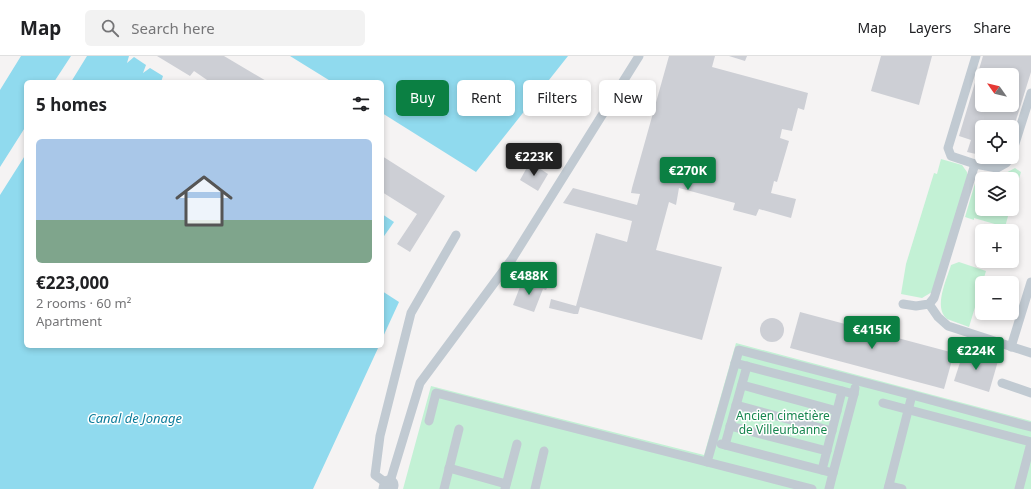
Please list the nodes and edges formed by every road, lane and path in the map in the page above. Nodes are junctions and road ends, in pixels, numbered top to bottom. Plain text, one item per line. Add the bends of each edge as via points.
1 (639, 56) edge
2 (976, 56) edge
3 (1031, 94) edge
4 (1019, 131) edge
5 (975, 164) junction
6 (1004, 164) edge
7 (456, 235) dead end
8 (1031, 282) edge
9 (903, 304) dead end
10 (930, 304) junction
11 (1011, 347) junction
12 (1031, 353) edge
13 (735, 363) junction
14 (747, 366) junction
15 (857, 381) junction
16 (1002, 383) dead end
17 (742, 385) junction
18 (842, 391) junction
19 (1031, 392) edge
20 (854, 394) junction
21 (912, 395) junction
22 (883, 403) dead end
23 (736, 405) junction
24 (908, 410) junction
25 (837, 411) junction
26 (429, 421) dead end
27 (730, 426) junction
28 (1031, 427) edge
29 (459, 429) dead end
30 (832, 431) junction
31 (713, 442) junction
32 (1031, 442) edge
33 (517, 444) dead end
34 (725, 445) junction
35 (544, 451) dead end
36 (827, 451) junction
37 (707, 462) junction
38 (449, 468) junction
39 (822, 470) junction
40 (834, 473) junction
41 (506, 486) edge
42 (389, 487) edge
43 (888, 487) edge
44 (444, 489) edge
45 (535, 489) edge
46 (812, 489) edge
47 (829, 489) edge
48 (902, 489) edge
49 (1020, 489) edge

1 - 42 lane via 512,259 420,383
2 - 5 lane via 948,148 952,156
3 - 4 lane
5 - 6 lane via 997,168
5 - 10 lane
7 - 42 lane via 410,313 380,436 376,475
8 - 11 lane
9 - 10 lane
10 - 11 lane via 938,318 948,326
11 - 12 lane
13 - 14 lane
13 - 15 lane via 739,350
13 - 31 lane
14 - 17 lane
14 - 18 lane
15 - 20 lane
15 - 21 lane
16 - 19 lane
17 - 23 lane
17 - 25 lane
18 - 20 lane
18 - 25 lane
20 - 40 lane
21 - 24 lane
21 - 28 lane
22 - 24 lane
23 - 27 lane
23 - 30 lane
24 - 32 lane
24 - 43 lane
25 - 30 lane
26 - 37 lane via 436,393
27 - 34 lane
27 - 36 lane
29 - 38 lane
30 - 36 lane
31 - 34 lane
31 - 37 lane
32 - 49 lane
33 - 41 lane
34 - 39 lane
35 - 45 lane
36 - 39 lane
37 - 46 lane
38 - 41 lane
38 - 44 lane
39 - 40 lane
40 - 47 lane
43 - 48 lane

